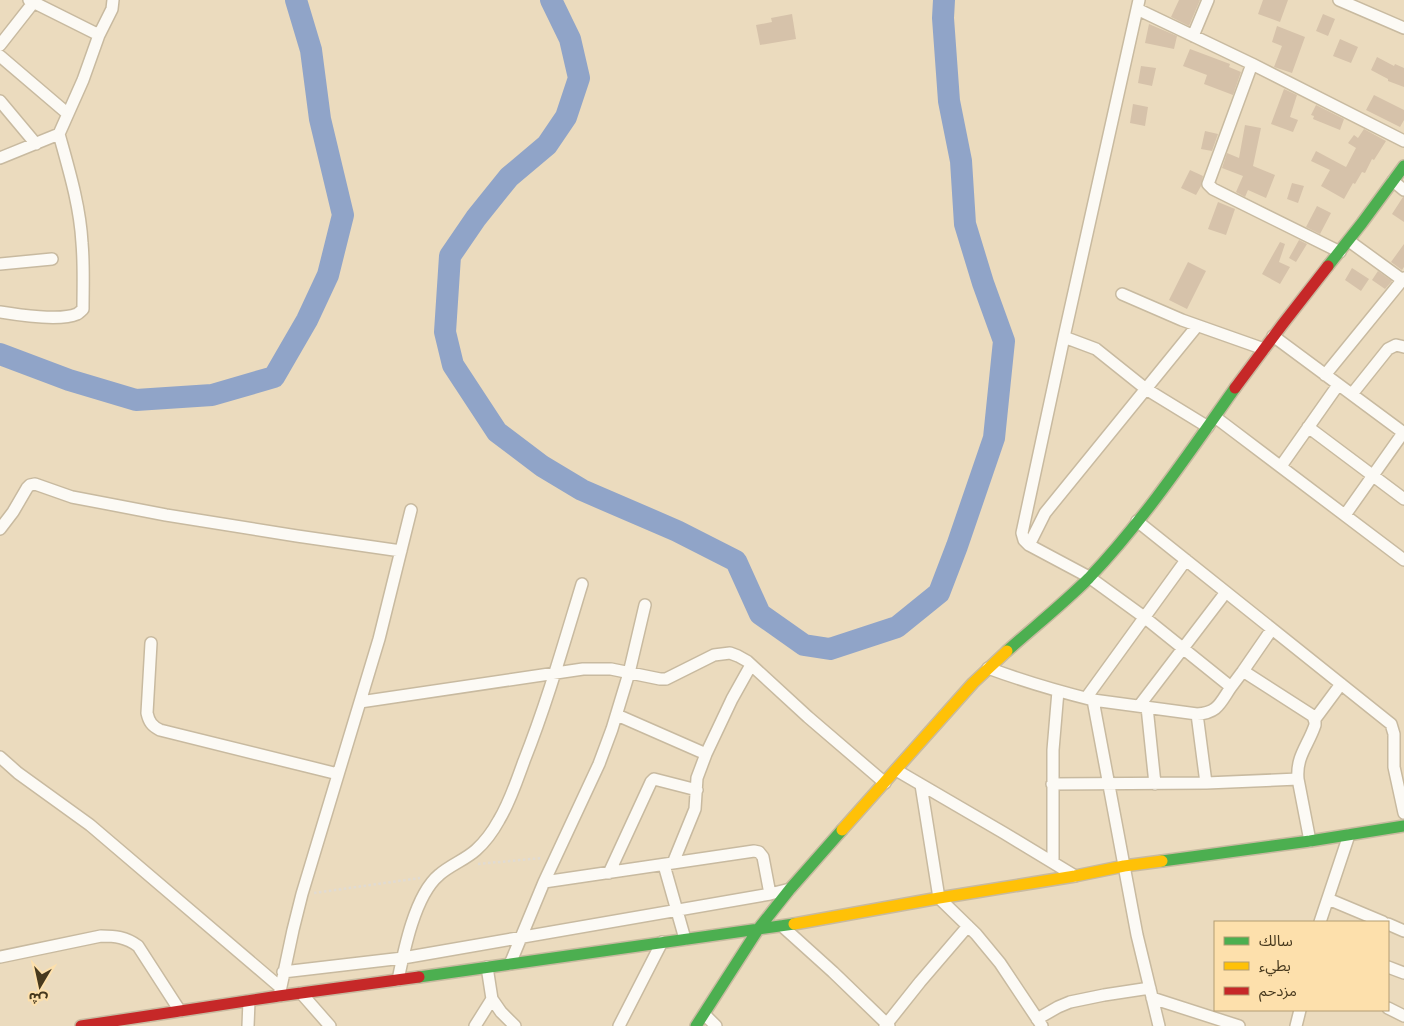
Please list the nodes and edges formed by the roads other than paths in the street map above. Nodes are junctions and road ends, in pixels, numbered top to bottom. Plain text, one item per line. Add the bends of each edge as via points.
1 (113, 0) edge
2 (1208, 0) edge
3 (1339, 0) edge
4 (31, 1) edge
5 (1138, 4) edge
6 (1404, 28) edge
7 (99, 35) junction
8 (1193, 36) junction
9 (0, 45) edge
10 (0, 56) edge
11 (1252, 64) junction
12 (0, 101) edge
13 (68, 114) junction
14 (59, 134) junction
15 (1404, 141) edge
16 (36, 144) junction
17 (0, 158) edge
18 (1404, 166) edge
19 (1393, 181) junction
20 (1404, 190) edge
21 (1349, 241) junction
22 (1340, 252) junction
23 (52, 259) dead end
24 (0, 264) edge
25 (1403, 280) edge
26 (1122, 294) dead end
27 (0, 312) edge
28 (1197, 326) junction
29 (1273, 336) junction
30 (1064, 337) junction
31 (1404, 347) edge
32 (1264, 349) junction
33 (1325, 375) junction
34 (1338, 385) junction
35 (1146, 389) junction
36 (1352, 394) junction
37 (1215, 417) junction
38 (1208, 427) junction
39 (1308, 427) junction
40 (1404, 433) edge
41 (1281, 466) junction
42 (1373, 476) junction
43 (1404, 499) edge
44 (411, 510) dead end
45 (1345, 515) junction
46 (1137, 521) junction
47 (0, 529) edge
48 (1029, 545) junction
49 (402, 551) junction
50 (1186, 560) junction
51 (1404, 560) edge
52 (1090, 577) junction
53 (582, 584) dead end
54 (1226, 592) junction
55 (645, 605) dead end
56 (1144, 617) junction
57 (1272, 629) junction
58 (151, 643) dead end
59 (1183, 648) junction
60 (751, 665) junction
61 (988, 668) junction
62 (1243, 671) junction
63 (556, 673) junction
64 (629, 673) junction
65 (1341, 684) junction
66 (1231, 687) junction
67 (1058, 691) junction
68 (1089, 699) junction
69 (360, 702) junction
70 (1143, 707) junction
71 (1197, 714) junction
72 (617, 715) junction
73 (1315, 719) junction
74 (706, 754) junction
75 (0, 757) edge
76 (896, 770) junction
77 (338, 774) junction
78 (1298, 779) junction
79 (885, 783) junction
80 (1052, 784) junction
81 (1109, 784) junction
82 (1155, 784) junction
83 (1206, 784) junction
84 (921, 785) junction
85 (697, 790) junction
86 (1404, 813) edge
87 (1404, 826) edge
88 (1349, 835) junction
89 (1310, 841) junction
90 (1053, 862) junction
91 (668, 864) junction
92 (1124, 866) junction
93 (609, 873) junction
94 (1075, 876) junction
95 (544, 882) junction
96 (790, 889) junction
97 (770, 894) junction
98 (939, 898) junction
99 (1328, 899) junction
100 (676, 910) junction
101 (1320, 921) edge
102 (1381, 921) edge
103 (1389, 924) edge
104 (782, 926) junction
105 (968, 926) junction
106 (759, 928) junction
107 (1404, 931) edge
108 (522, 936) junction
109 (685, 939) junction
110 (662, 942) junction
111 (0, 958) edge
112 (403, 958) junction
113 (510, 964) junction
114 (487, 967) junction
115 (1389, 967) edge
116 (283, 972) junction
117 (1404, 973) edge
118 (398, 980) junction
119 (279, 991) junction
120 (300, 993) junction
121 (1151, 993) junction
122 (492, 999) junction
123 (249, 1001) junction
124 (1389, 1008) edge
125 (180, 1011) junction
126 (1300, 1011) edge
127 (704, 1014) junction
128 (1404, 1016) edge
129 (1039, 1023) edge
130 (887, 1025) edge
131 (81, 1026) edge
132 (248, 1026) edge
133 (330, 1026) edge
134 (475, 1026) edge
135 (515, 1026) edge
136 (619, 1026) edge
137 (696, 1026) edge
138 (716, 1026) edge
139 (1159, 1026) edge
140 (1239, 1026) edge
141 (1296, 1026) edge

1 - 7 street
2 - 8 street
3 - 6 street
4 - 7 street
4 - 9 street
5 - 8 street
5 - 30 street
7 - 13 street
8 - 11 street
10 - 13 street
11 - 15 street
11 - 22 street via 1208,184 1213,190
12 - 16 street
13 - 14 street
14 - 16 street
14 - 27 street via 73,184 81,235 83,309 78,314 54,316
16 - 17 street
18 - 19 street
19 - 20 street
19 - 21 street
21 - 22 street
21 - 25 street
22 - 29 street
23 - 24 street
25 - 33 street
26 - 28 street
28 - 32 street
28 - 35 street
29 - 32 street
29 - 33 street
30 - 35 street via 1096,349
30 - 48 street via 1022,529 1024,540
31 - 36 street via 1396,345 1388,349
32 - 37 street
33 - 34 street
34 - 36 street
34 - 39 street
35 - 38 street
35 - 48 street via 1045,513
36 - 40 street
37 - 38 street
37 - 41 street
38 - 46 street
39 - 41 street
39 - 42 street
40 - 42 street
41 - 45 street
42 - 43 street
42 - 45 street
44 - 49 street
45 - 51 street
46 - 50 street
46 - 52 street
47 - 49 street via 27,488 35,484 72,497 166,515
48 - 52 street
49 - 69 street
50 - 54 street
50 - 56 street
52 - 56 street
52 - 61 street
53 - 63 street
54 - 57 street
54 - 59 street
55 - 64 street
56 - 59 street
56 - 68 street
57 - 62 street
57 - 65 street
58 - 77 street via 147,713 152,726
59 - 66 street
59 - 70 street
60 - 64 street via 738,656 725,653 714,655 666,679
60 - 74 street
60 - 79 street
61 - 67 street
61 - 76 street
62 - 66 street
62 - 73 street
63 - 64 street via 583,669
63 - 69 street
63 - 112 street via 501,818 476,851 439,875 429,886 413,922
64 - 72 street
65 - 73 street
65 - 86 street via 1391,724 1394,768
66 - 71 street via 1211,712
67 - 68 street
67 - 80 street
68 - 70 street
68 - 81 street
69 - 77 street
70 - 71 street
70 - 82 street
71 - 83 street
72 - 74 street
72 - 95 street via 599,764
73 - 78 street via 1313,732 1298,764
74 - 85 street via 697,778
75 - 119 street via 90,825
76 - 79 street
76 - 84 street
77 - 116 street via 302,894
78 - 83 street
78 - 89 street
79 - 96 street
80 - 81 street
80 - 90 street
81 - 82 street
81 - 92 street
82 - 83 street
84 - 90 street
84 - 98 street
85 - 91 street via 695,809
85 - 93 street via 654,779
87 - 88 street
88 - 89 street
88 - 99 street
89 - 92 street
90 - 94 street
91 - 93 street
91 - 97 street via 760,852
91 - 100 street
92 - 94 street
92 - 121 street
93 - 95 street
94 - 98 street
95 - 108 street
96 - 97 street
96 - 106 street
97 - 100 street
98 - 104 street
98 - 105 street
99 - 101 street
99 - 102 street
100 - 108 street
100 - 109 street
103 - 107 street
104 - 106 street
104 - 130 street
105 - 129 street via 1000,963
105 - 130 street
106 - 109 street
106 - 127 street
108 - 112 street
108 - 113 street
109 - 110 street
110 - 113 street
110 - 136 street
111 - 125 street via 101,936 117,936 138,946
112 - 116 street
112 - 118 street
113 - 114 street
114 - 118 street
114 - 122 street
115 - 117 street
116 - 119 street
118 - 120 street
119 - 120 street
119 - 123 street
120 - 133 street
121 - 129 street via 1104,995 1070,1002 1058,1007
121 - 139 street
121 - 140 street
122 - 134 street
122 - 135 street
123 - 125 street
123 - 132 street
124 - 128 street
125 - 131 street
126 - 141 street
127 - 137 street
127 - 138 street

